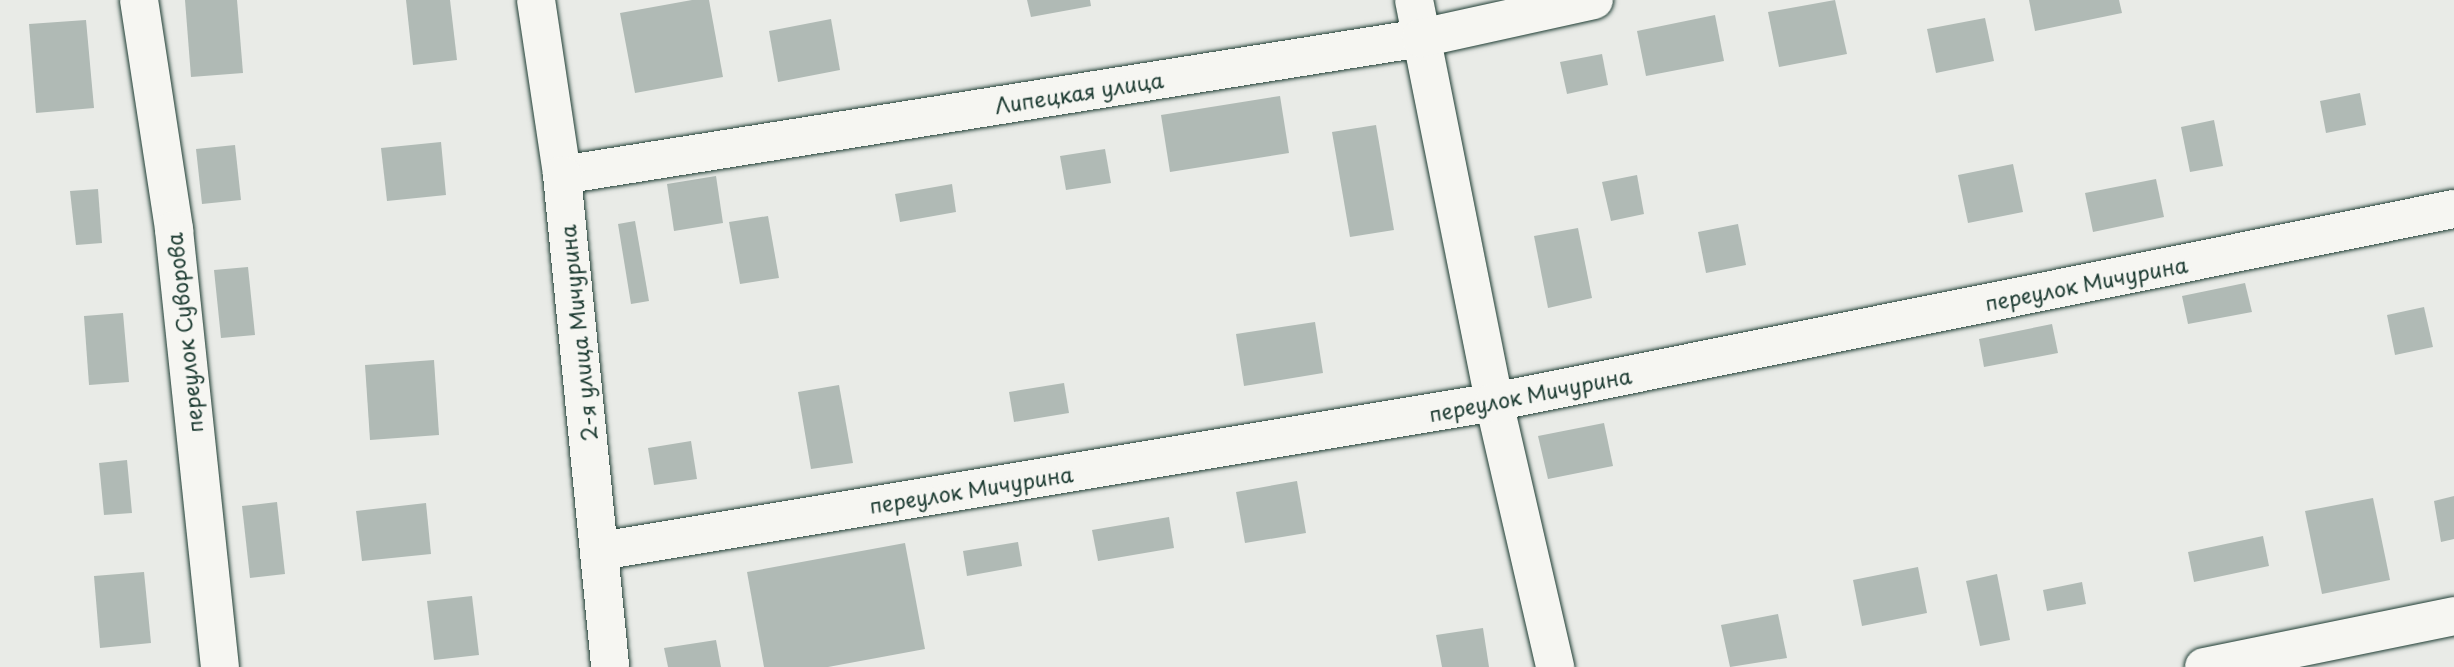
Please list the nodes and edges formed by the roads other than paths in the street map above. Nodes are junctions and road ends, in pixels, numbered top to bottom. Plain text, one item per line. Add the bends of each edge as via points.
1 (139, 0) edge
2 (536, 0) edge
3 (1414, 0) edge
4 (1594, 0) edge
5 (1421, 38) junction
6 (562, 175) junction
7 (2454, 209) edge
8 (1494, 402) junction
9 (600, 551) junction
10 (2454, 616) edge
11 (220, 667) edge
12 (610, 667) edge
13 (1555, 667) edge
14 (2204, 667) edge

1 - 11 street, переулок Суворова via 174,230
2 - 6 street, 2-я улица Мичурина
3 - 5 street
4 - 5 street, Липецкая улица
5 - 6 street, Липецкая улица
5 - 8 street
6 - 9 street, 2-я улица Мичурина
7 - 8 street, переулок Мичурина
8 - 9 street, переулок Мичурина
8 - 13 street
9 - 12 street, 2-я улица Мичурина
10 - 14 street

